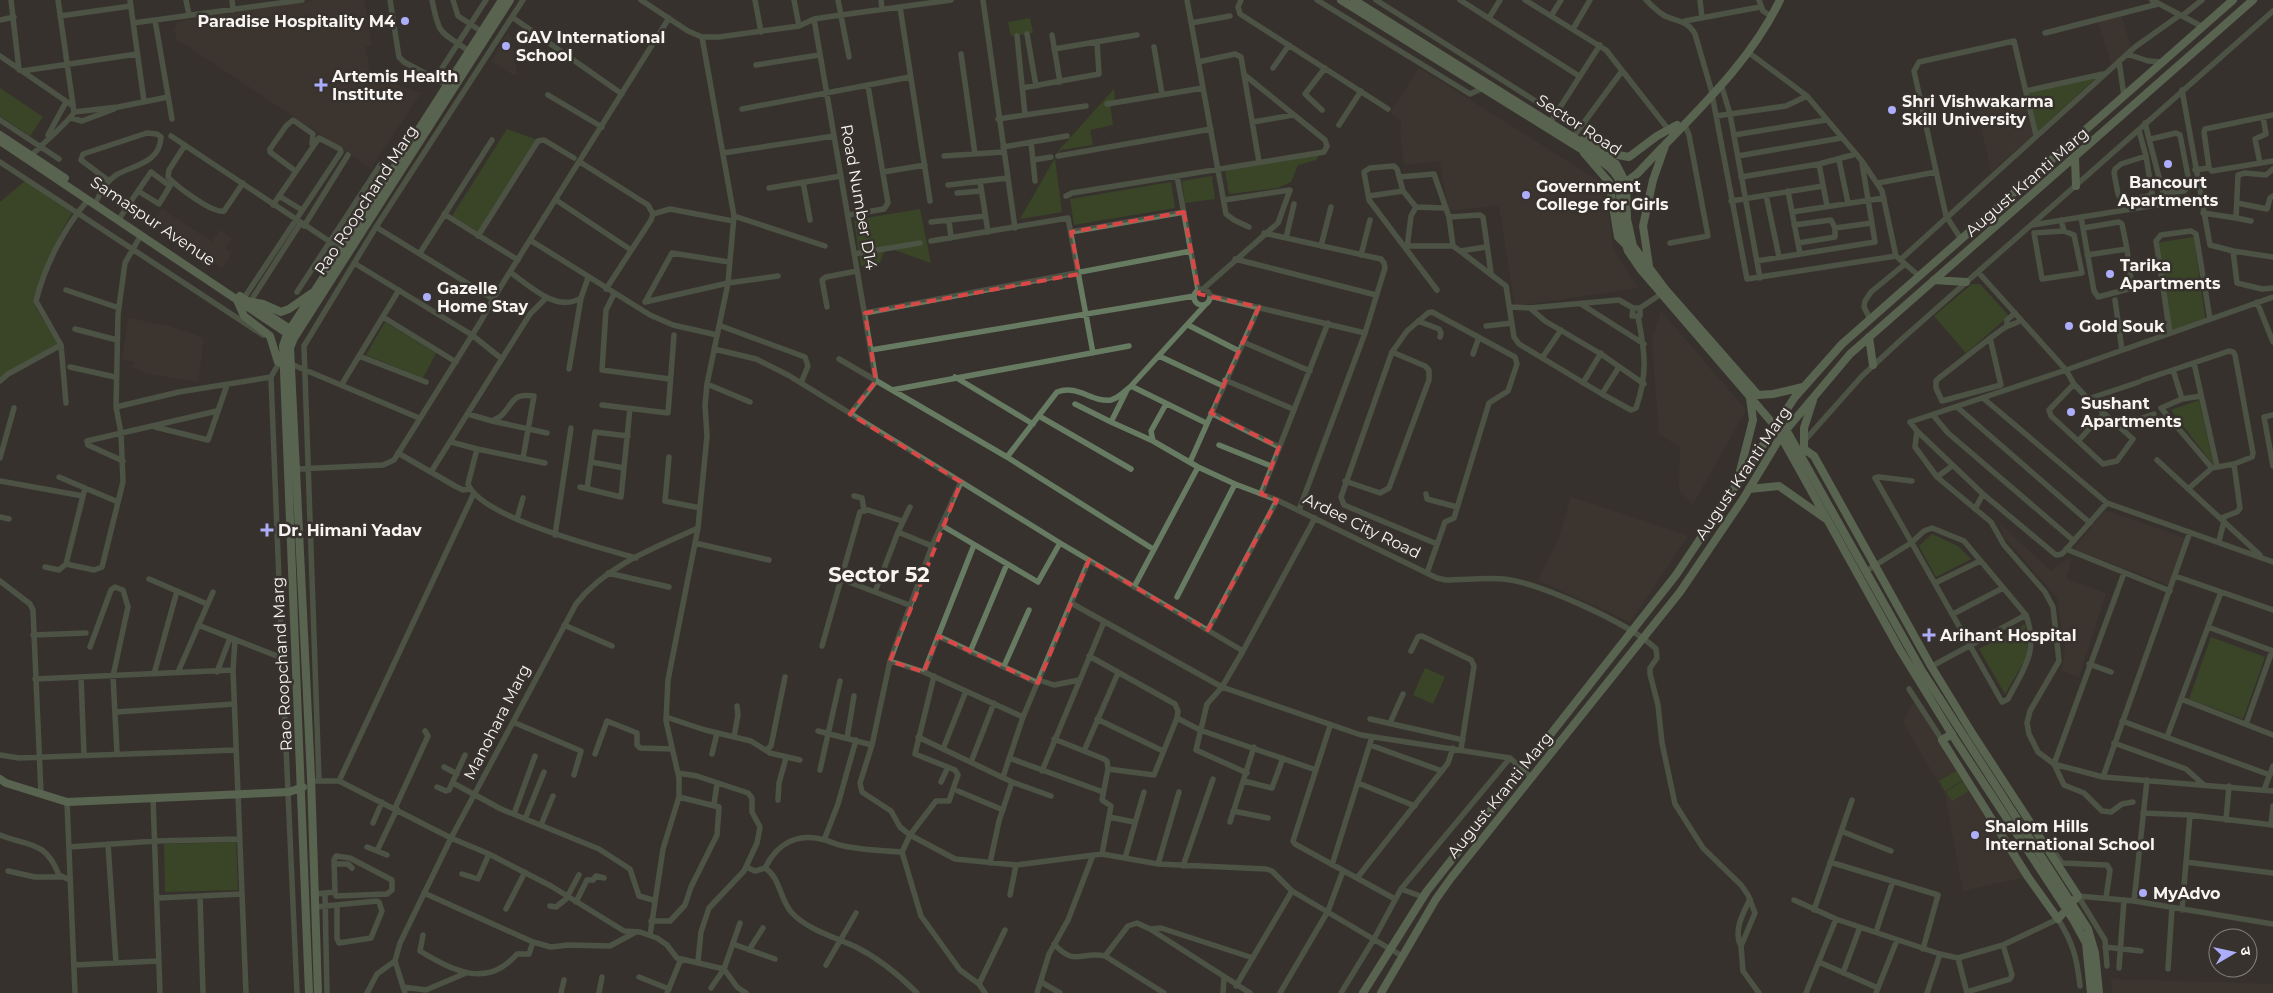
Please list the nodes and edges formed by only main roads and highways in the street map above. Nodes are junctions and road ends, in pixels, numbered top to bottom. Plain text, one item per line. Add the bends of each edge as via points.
1 (502, 0) edge
2 (510, 0) edge
3 (1341, 0) edge
4 (1354, 0) edge
5 (1776, 0) edge
6 (1780, 0) edge
7 (2233, 0) edge
8 (2253, 0) edge
9 (1369, 14) junction
10 (1770, 15) junction
11 (484, 34) junction
12 (1711, 92) junction
13 (2097, 120) junction
14 (1681, 124) junction
15 (1549, 125) junction
16 (2106, 130) junction
17 (0, 135) edge
18 (1577, 138) junction
19 (0, 141) edge
20 (1667, 142) junction
21 (1582, 150) junction
22 (2075, 158) junction
23 (1622, 182) junction
24 (2076, 186) road end
25 (93, 200) junction
26 (369, 214) junction
27 (1626, 245) junction
28 (162, 247) junction
29 (1650, 271) junction
30 (1934, 280) junction
31 (1966, 282) road end
32 (314, 292) junction
33 (244, 300) junction
34 (292, 334) junction
35 (1869, 337) junction
36 (281, 364) junction
37 (291, 364) junction
38 (1873, 365) road end
39 (1803, 387) junction
40 (1746, 391) junction
41 (1816, 394) junction
42 (1777, 423) junction
43 (1783, 432) junction
44 (1804, 449) junction
45 (1804, 460) junction
46 (1735, 488) junction
47 (1750, 489) junction
48 (1830, 522) junction
49 (1952, 734) junction
50 (0, 779) edge
51 (315, 781) junction
52 (301, 788) junction
53 (2068, 905) junction
54 (309, 993) edge
55 (318, 993) edge
56 (1364, 993) edge
57 (1381, 993) edge
58 (2091, 993) edge
59 (2099, 993) edge

1 - 11 main road, Rao Roopchand Marg
2 - 11 main road, Rao Roopchand Marg
3 - 9 main road, Sector Road
4 - 9 main road, Sector Road
5 - 10 main road
6 - 10 main road
7 - 13 main road, August Kranti Marg
8 - 16 main road, August Kranti Marg
9 - 15 main road, Sector Road
9 - 15 main road, Sector Road via 1483,88
10 - 12 main road
10 - 12 main road via 1748,52
11 - 26 main road, Rao Roopchand Marg
11 - 26 main road, Rao Roopchand Marg via 447,85
12 - 14 main road
13 - 16 main road
13 - 39 main road, August Kranti Marg via 1842,344
14 - 18 main road via 1668,129 1629,157
14 - 20 main road
14 - 23 main road
15 - 18 main road, Sector Road
15 - 21 main road, Sector Road
16 - 22 main road, August Kranti Marg
17 - 25 main road, Samaspur Avenue
18 - 23 main road, Sector Road via 1616,164
19 - 25 main road, Samaspur Avenue
20 - 23 main road
20 - 29 main road via 1653,180 1643,226
21 - 23 main road, Sector Road via 1612,169
21 - 27 main road via 1609,182 1616,233
22 - 24 main road
22 - 30 main road, August Kranti Marg
23 - 27 main road
23 - 29 main road via 1629,234
25 - 28 main road, Samaspur Avenue
25 - 28 main road, Samaspur Avenue via 121,216
26 - 32 main road, Rao Roopchand Marg
26 - 34 main road, Rao Roopchand Marg
27 - 40 main road via 1641,270
28 - 33 main road, Samaspur Avenue
29 - 39 main road via 1758,395
30 - 31 main road
30 - 35 main road, August Kranti Marg
32 - 33 main road via 281,312
32 - 34 main road, Rao Roopchand Marg
33 - 34 main road, Samaspur Avenue
33 - 34 main road, Samaspur Avenue
33 - 36 main road via 240,315 268,334
34 - 36 main road, Rao Roopchand Marg via 283,346
34 - 37 main road, Rao Roopchand Marg
35 - 38 main road
35 - 41 main road, August Kranti Marg
36 - 37 main road
36 - 52 main road, Rao Roopchand Marg
37 - 51 main road, Rao Roopchand Marg
39 - 42 main road, August Kranti Marg
40 - 42 main road
40 - 46 main road via 1753,420
41 - 43 main road, August Kranti Marg
41 - 44 main road via 1804,428
42 - 43 main road
42 - 46 main road, August Kranti Marg
43 - 45 main road
43 - 47 main road, August Kranti Marg
43 - 48 main road
44 - 45 main road
44 - 53 main road via 1814,456 1933,666 2078,896
45 - 53 main road via 1922,671
46 - 56 main road, August Kranti Marg via 1676,575 1423,897
47 - 48 main road via 1779,486
47 - 57 main road, August Kranti Marg via 1680,592 1441,892
48 - 49 main road via 1900,650
49 - 53 main road
49 - 53 main road via 1942,740 2028,877 2057,918
50 - 52 main road via 67,802 289,792
51 - 52 main road
51 - 55 main road, Rao Roopchand Marg
52 - 54 main road, Rao Roopchand Marg
53 - 58 main road via 2086,943
53 - 59 main road via 2092,939

